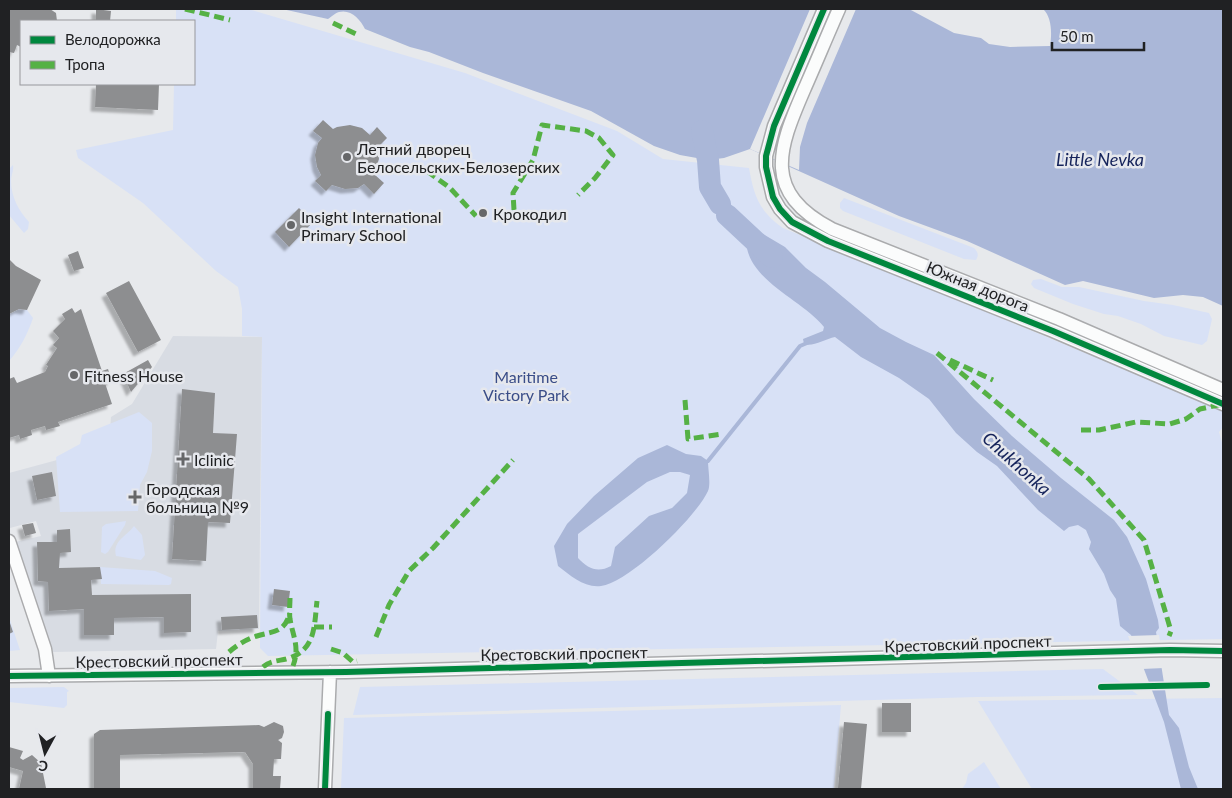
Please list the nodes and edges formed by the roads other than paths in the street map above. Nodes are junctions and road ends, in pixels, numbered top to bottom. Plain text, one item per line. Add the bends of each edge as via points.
1 (824, 9) edge
2 (839, 9) edge
3 (1223, 390) edge
4 (1223, 404) edge
5 (9, 541) edge
6 (1223, 651) edge
7 (330, 672) junction
8 (9, 676) edge
9 (49, 676) junction
10 (325, 789) edge

1 - 4 street, Южная дорога via 777,119 766,156 773,197 792,222 849,250 1053,331
2 - 3 street, Южная дорога via 792,118 784,145 783,174 793,198 802,209 832,229 1059,319
5 - 9 street via 45,649
6 - 7 street, Крестовский проспект
7 - 9 street, Крестовский проспект
7 - 10 street
8 - 9 street, Крестовский проспект

